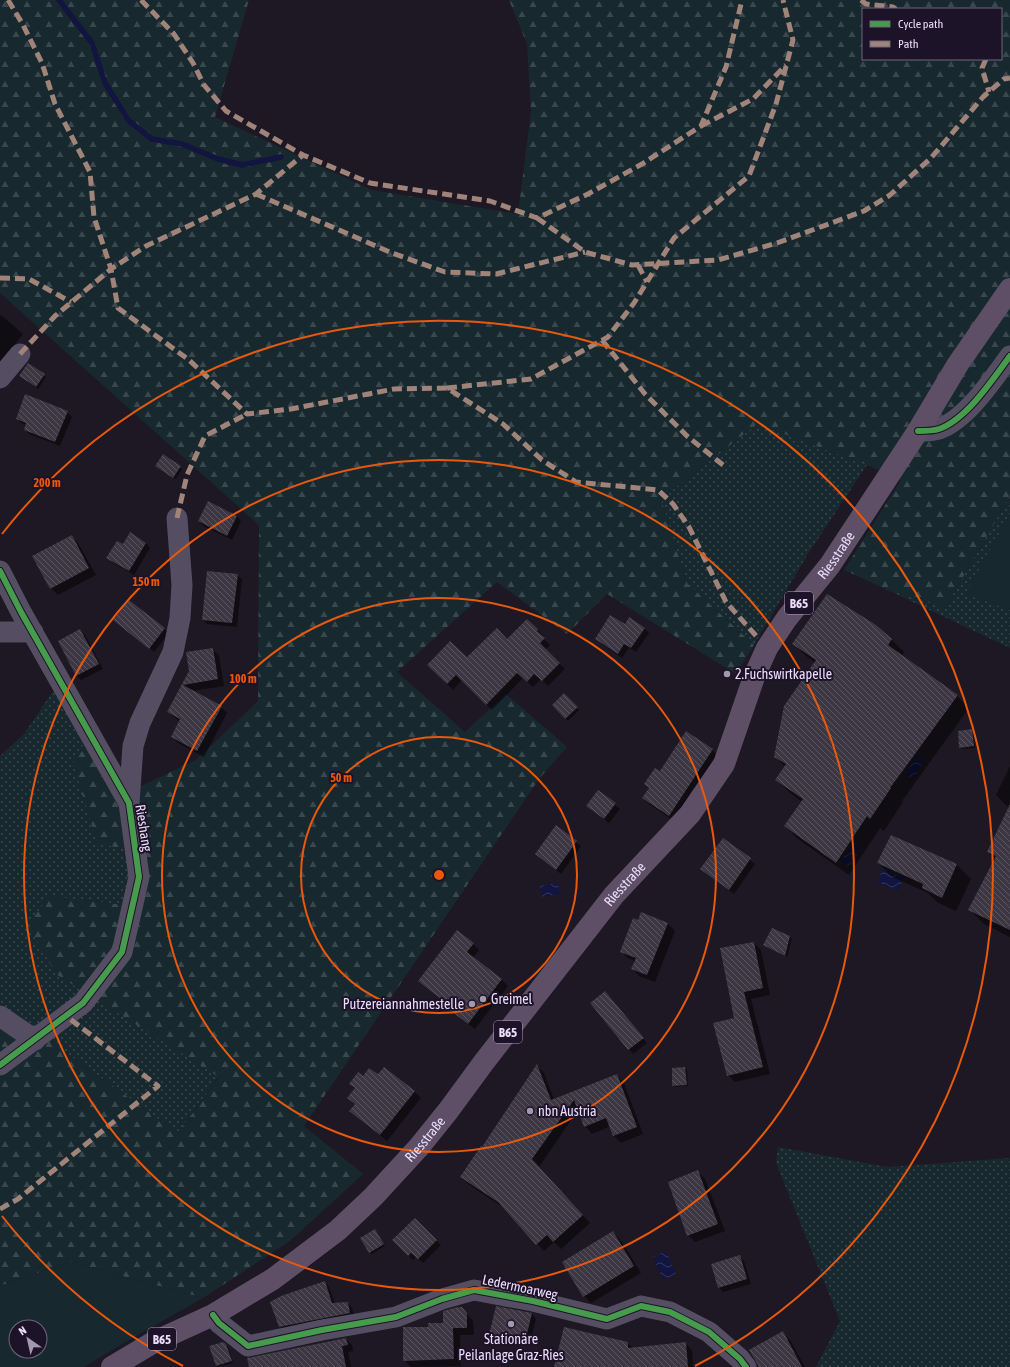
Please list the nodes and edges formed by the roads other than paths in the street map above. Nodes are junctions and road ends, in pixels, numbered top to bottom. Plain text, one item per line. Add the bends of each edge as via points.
1 (1010, 289) edge
2 (20, 354) dead end
3 (1010, 356) edge
4 (0, 378) edge
5 (918, 431) junction
6 (177, 518) dead end
7 (0, 571) edge
8 (0, 632) edge
9 (33, 632) junction
10 (129, 803) junction
11 (0, 1016) edge
12 (34, 1040) junction
13 (0, 1065) edge
14 (213, 1315) junction
15 (112, 1367) edge
16 (746, 1367) edge

1 - 5 main road, Riesstraße / B65 via 958,364
2 - 4 street
3 - 5 street via 983,392 954,422 938,429
5 - 14 main road, Riesstraße / B65 via 830,565 787,618 767,648 754,677 724,764 690,814 614,896 448,1111 373,1197 338,1230 273,1279
6 - 10 street, Rieshang via 182,585 180,618 174,652 140,723 134,746
7 - 9 street, Rieshang
8 - 9 street
9 - 10 street, Rieshang
10 - 12 street, Rieshang via 140,877 122,952 83,1003
11 - 12 street
12 - 13 street, Rieshang
14 - 15 main road, Riesstraße / B65 via 154,1342
14 - 16 street, Ledermoarweg via 219,1323 248,1346 396,1317 474,1290 606,1319 641,1306 670,1312 709,1332

